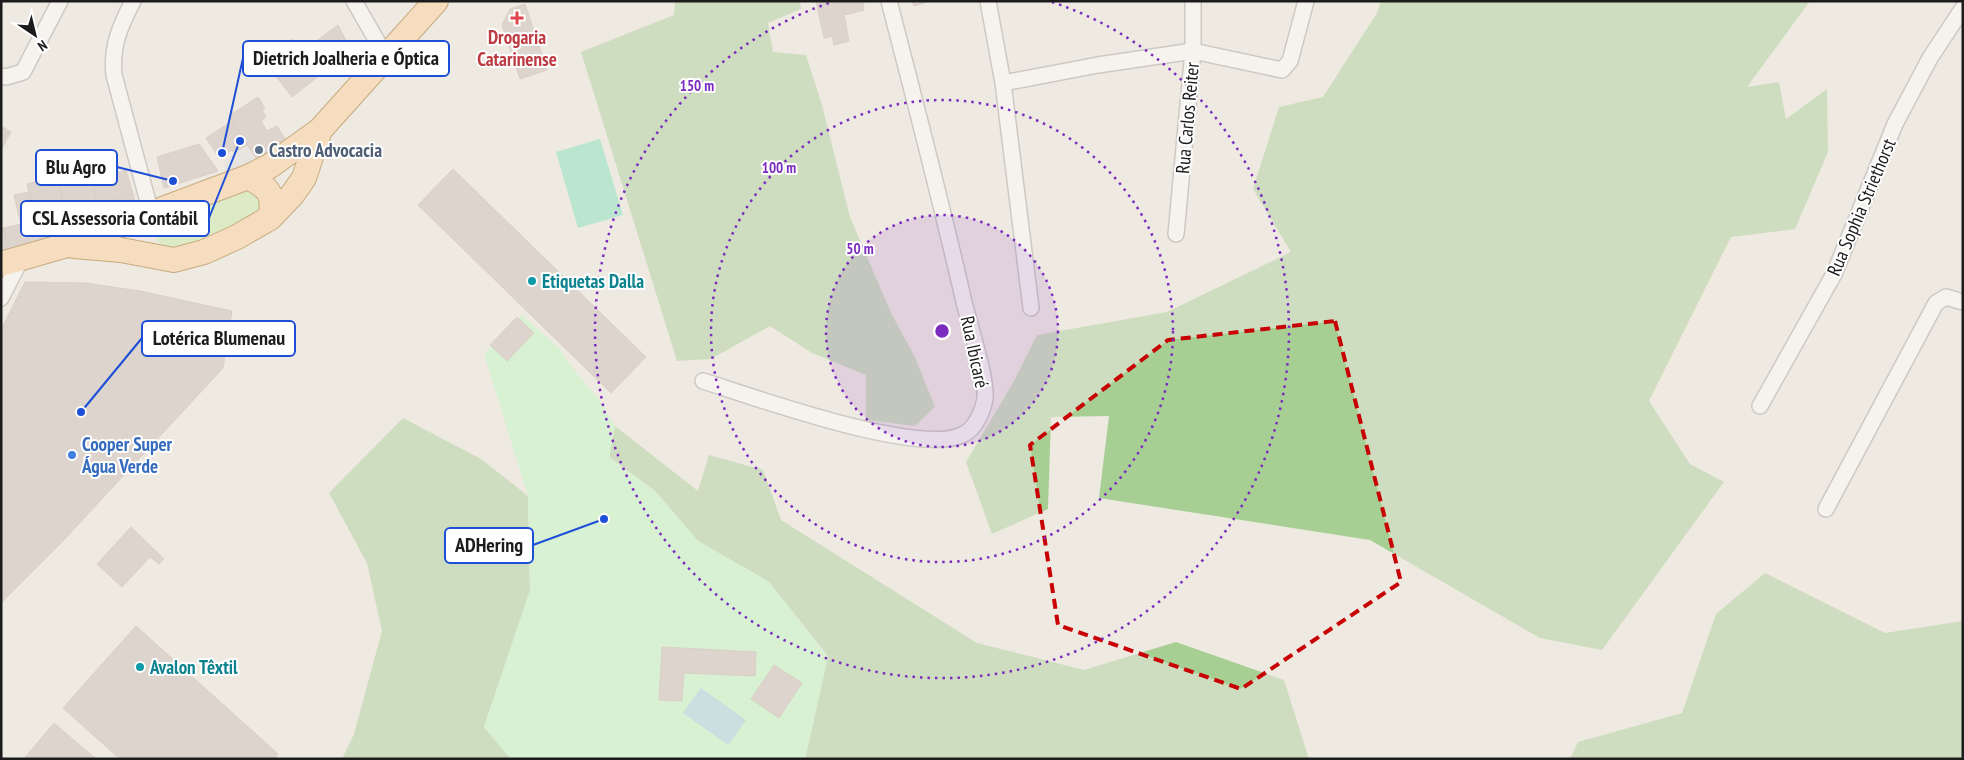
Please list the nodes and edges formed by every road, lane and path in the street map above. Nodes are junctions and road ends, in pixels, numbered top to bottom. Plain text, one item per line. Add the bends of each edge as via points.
1 (60, 1) edge
2 (133, 1) edge
3 (354, 1) edge
4 (436, 1) edge
5 (889, 1) edge
6 (988, 1) edge
7 (1193, 1) edge
8 (1306, 1) edge
9 (1963, 8) edge
10 (1193, 51) junction
11 (386, 55) junction
12 (1, 76) edge
13 (1003, 83) junction
14 (320, 130) junction
15 (248, 177) junction
16 (151, 213) junction
17 (270, 218) junction
18 (1176, 234) dead end
19 (67, 245) junction
20 (149, 254) junction
21 (11, 262) edge
22 (1, 298) edge
23 (1959, 301) edge
24 (1031, 308) dead end
25 (703, 381) dead end
26 (1760, 406) dead end
27 (1826, 509) dead end

1 - 12 street via 23,72
2 - 16 street via 118,31 112,62
3 - 11 street
4 - 11 main road
5 - 25 street, Rua Ibicaré via 981,370 985,397 978,420 964,435 943,441 871,432
6 - 13 street
7 - 10 street, Rua Carlos Reiter
8 - 10 street via 1290,61 1282,70
9 - 26 street, Rua Sophia Striethorst via 1930,58 1895,124 1834,274
10 - 13 street
10 - 18 street, Rua Carlos Reiter
11 - 14 main road
13 - 24 street
14 - 15 main road via 270,166
14 - 17 main road via 304,178
15 - 16 main road
15 - 17 main road via 260,183 271,196
16 - 19 main road
16 - 20 main road via 145,238
17 - 20 main road via 204,252 174,260
19 - 20 main road
19 - 21 main road
21 - 22 street
23 - 27 street via 1946,296 1936,303

